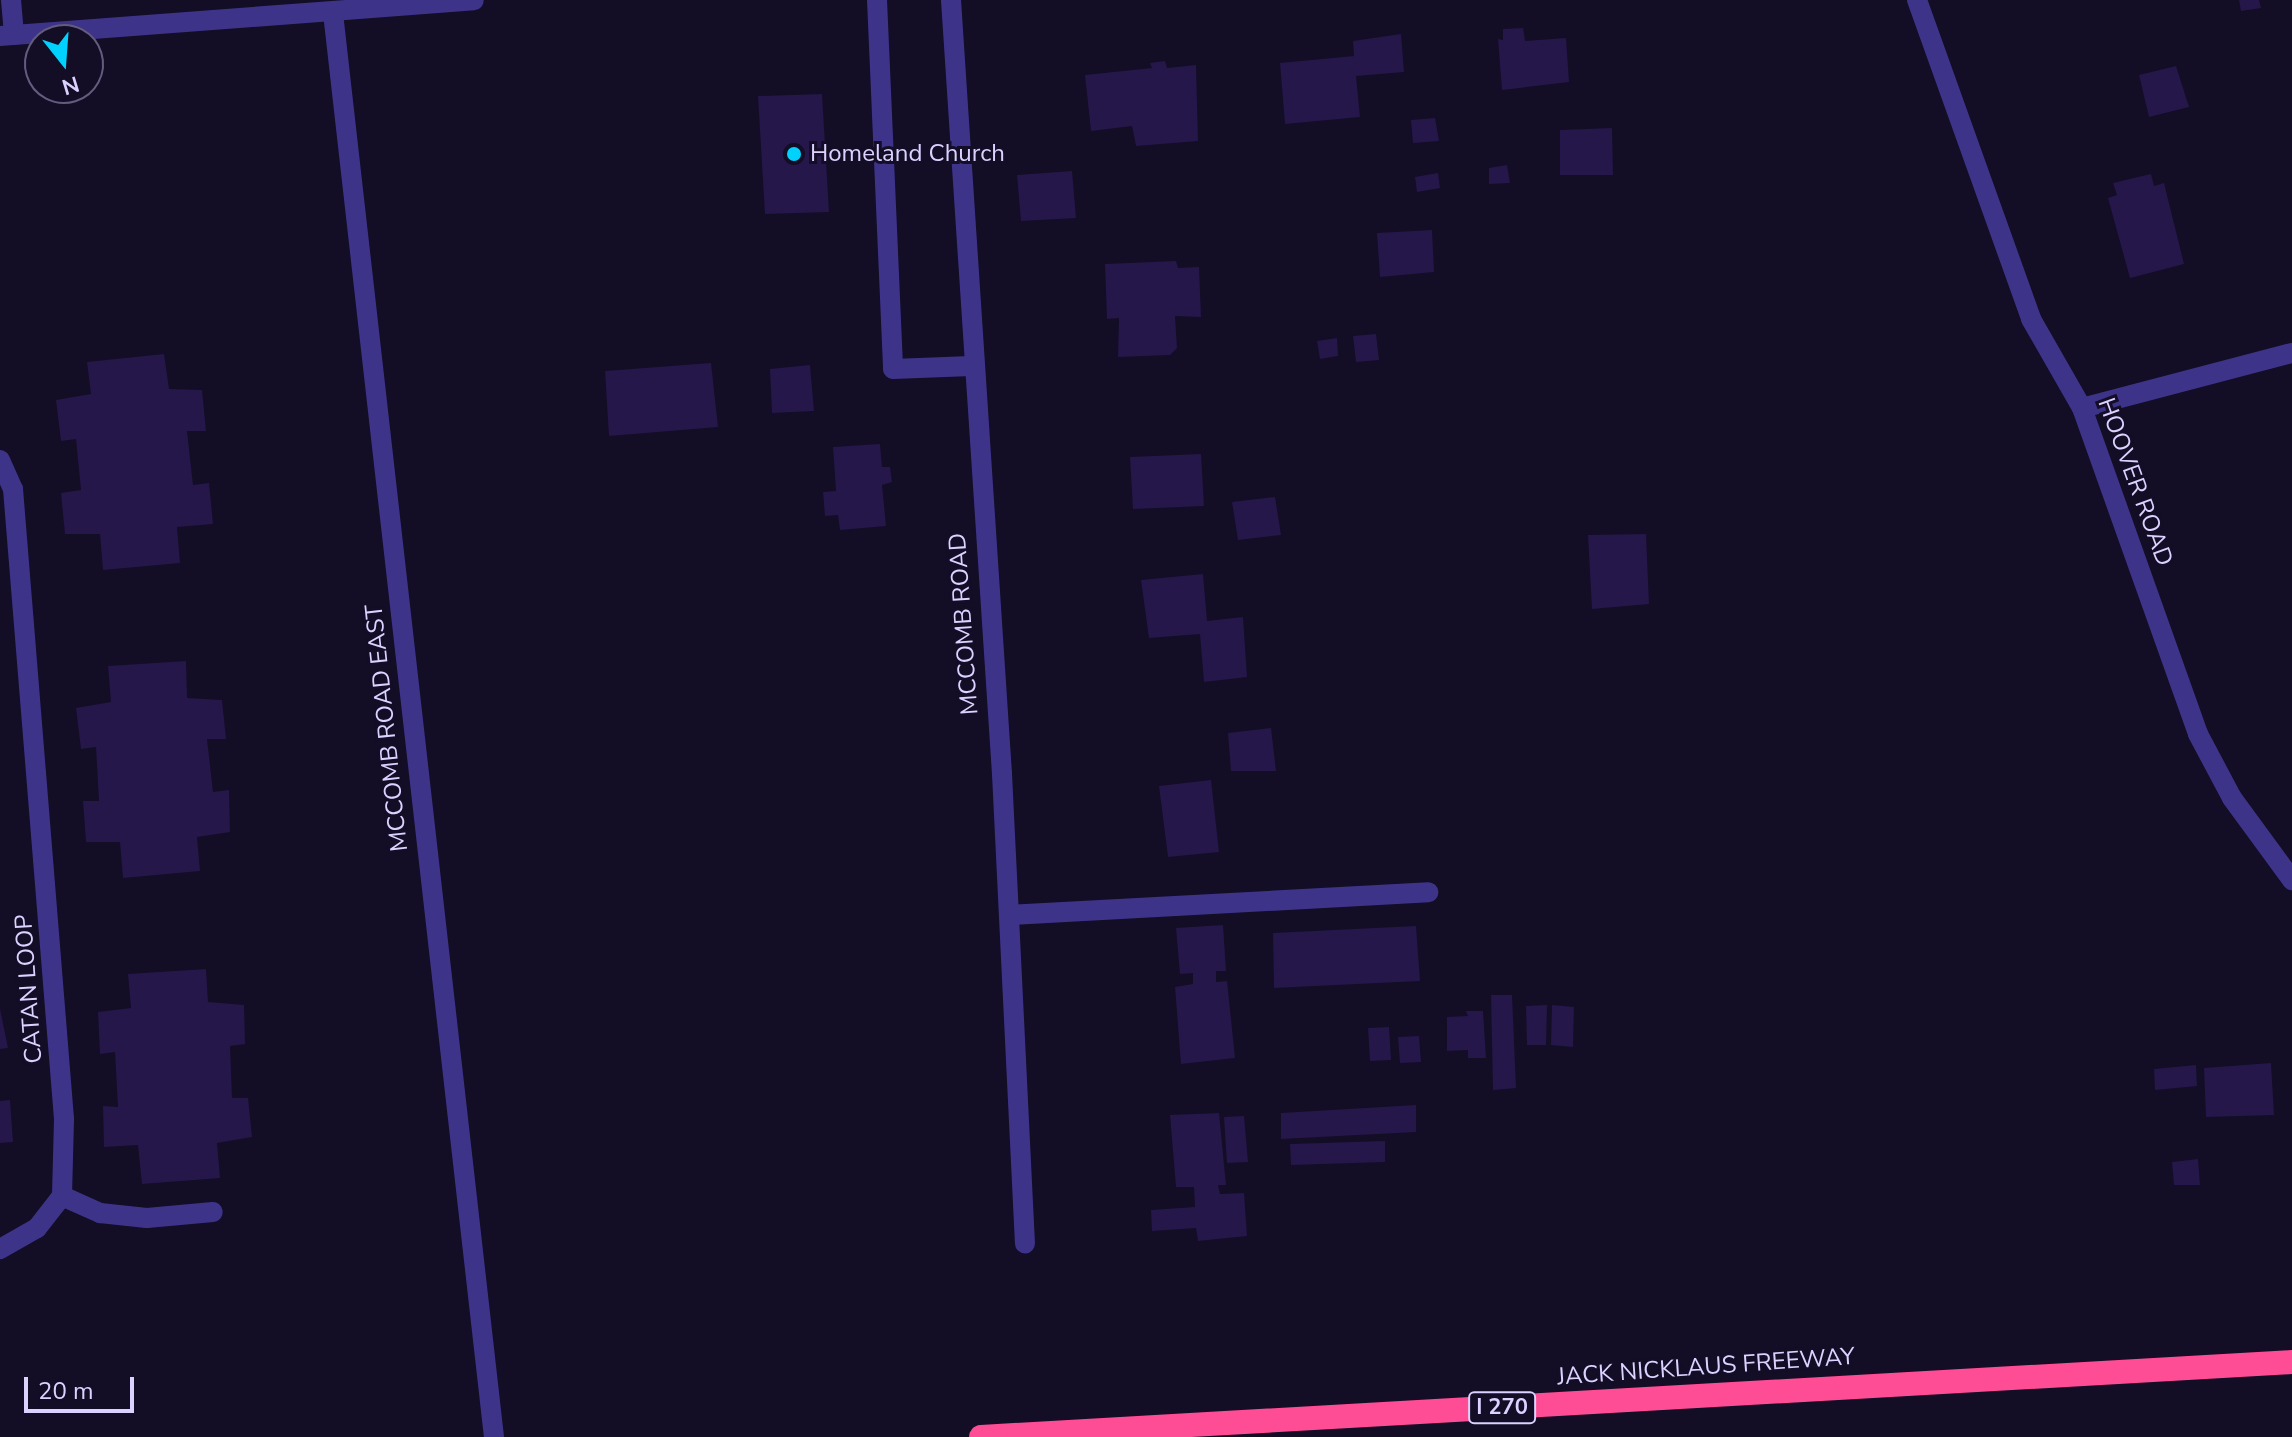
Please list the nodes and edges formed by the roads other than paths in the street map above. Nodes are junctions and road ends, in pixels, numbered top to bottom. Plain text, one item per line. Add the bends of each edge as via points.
1 (11, 0) edge
2 (474, 0) edge
3 (877, 0) edge
4 (951, 0) edge
5 (1917, 0) edge
6 (333, 13) junction
7 (7, 36) edge
8 (2292, 353) edge
9 (971, 366) junction
10 (2082, 408) junction
11 (0, 460) edge
12 (2292, 880) edge
13 (1428, 892) dead end
14 (1009, 915) junction
15 (62, 1196) junction
16 (213, 1212) dead end
17 (1025, 1243) dead end
18 (0, 1249) edge
19 (2292, 1362) edge
20 (494, 1437) edge
21 (981, 1437) edge

1 - 7 street
2 - 6 street
3 - 9 street via 893,369
4 - 9 street, MCCOMB ROAD
5 - 10 street, HOOVER ROAD via 2031,319
6 - 7 street
6 - 20 street, MCCOMB ROAD EAST
8 - 10 street
9 - 14 street, MCCOMB ROAD
10 - 12 street, HOOVER ROAD via 2198,734 2232,798
11 - 15 street, CATAN LOOP via 13,489 37,747 64,1119
13 - 14 street
14 - 17 street, MCCOMB ROAD
15 - 16 street via 100,1213 147,1218
15 - 18 street via 37,1228
19 - 21 highway, JACK NICKLAUS FREEWAY / I 270

